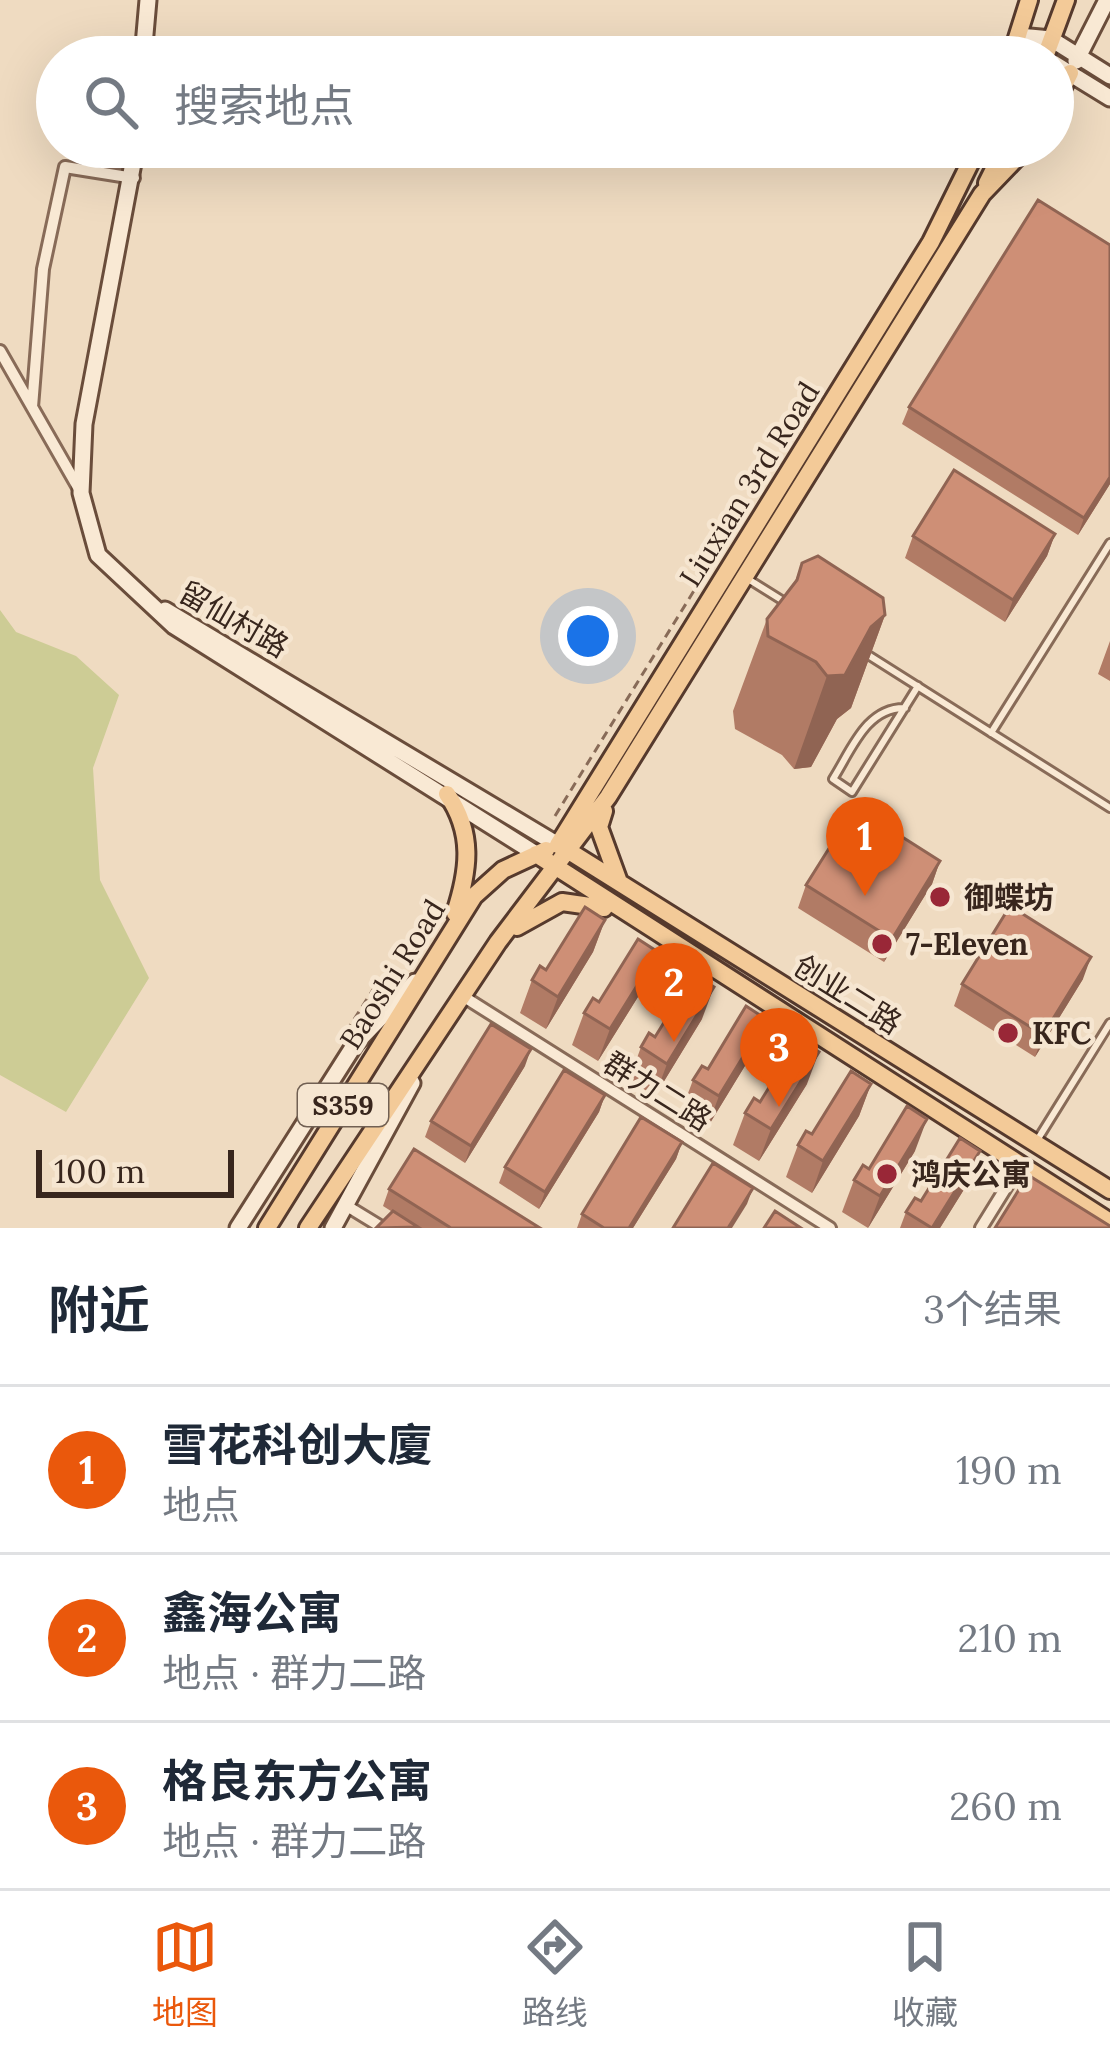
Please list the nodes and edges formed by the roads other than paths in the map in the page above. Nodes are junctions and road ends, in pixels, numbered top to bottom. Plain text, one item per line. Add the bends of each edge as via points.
1 (148, 0) edge
2 (1029, 0) edge
3 (1066, 0) edge
4 (1107, 0) edge
5 (145, 36) edge
6 (1019, 36) edge
7 (1053, 36) edge
8 (1074, 65) junction
9 (1110, 76) edge
10 (1110, 98) edge
11 (65, 168) edge
12 (71, 168) edge
13 (135, 168) edge
14 (967, 168) edge
15 (995, 168) edge
16 (1007, 168) edge
17 (134, 178) junction
18 (982, 194) junction
19 (0, 351) edge
20 (32, 407) junction
21 (81, 493) junction
22 (1110, 543) edge
23 (745, 577) junction
24 (152, 603) junction
25 (802, 613) edge
26 (860, 650) edge
27 (918, 686) junction
28 (905, 708) junction
29 (991, 733) junction
30 (447, 794) junction
31 (608, 797) junction
32 (1110, 808) edge
33 (564, 848) junction
34 (536, 854) junction
35 (556, 867) junction
36 (620, 883) junction
37 (619, 912) junction
38 (443, 940) junction
39 (498, 942) junction
40 (417, 980) junction
41 (461, 995) junction
42 (450, 1012) junction
43 (1110, 1023) edge
44 (1035, 1143) junction
45 (1020, 1165) junction
46 (1110, 1190) edge
47 (347, 1206) junction
48 (1110, 1222) edge
49 (375, 1226) edge
50 (238, 1228) edge
51 (267, 1228) edge
52 (308, 1228) edge
53 (333, 1228) edge
54 (830, 1228) edge
55 (981, 1228) edge

1 - 5 street
2 - 6 main road
3 - 7 main road
4 - 8 street
8 - 9 street
8 - 10 street
11 - 20 street via 43,269
12 - 17 street
13 - 17 street
14 - 33 main road, Liuxian 3rd Road via 931,242
15 - 18 main road
16 - 18 main road
17 - 21 street via 84,424
18 - 23 main road
19 - 20 street
20 - 21 street
21 - 24 street via 98,555
22 - 29 lane
23 - 25 lane
23 - 31 main road
24 - 30 street, 留仙村路 via 174,626
24 - 33 street, 留仙村路
26 - 27 lane
27 - 28 lane
27 - 29 lane
28 - 28 lane via 868,722 832,779 852,792
29 - 32 lane
30 - 34 street, 留仙村路
30 - 38 main road via 462,820 468,858
31 - 33 main road
31 - 36 main road via 599,827
33 - 34 main road, Baoshi Road / S359
33 - 35 main road
33 - 36 main road, 创业二路
34 - 35 main road, 创业二路 / S359
34 - 38 main road, Baoshi Road / S359 via 492,877
35 - 37 main road, 创业二路 / S359
35 - 39 main road
36 - 44 main road, 创业二路
37 - 39 main road, 创业二路 / S359 via 562,902
37 - 45 main road, 创业二路 / S359
38 - 40 main road, Baoshi Road / S359
39 - 41 main road, S359
40 - 50 street via 355,1044
40 - 51 main road, Baoshi Road / S359
41 - 42 main road, S359
41 - 54 street, 群力二路
42 - 47 street
42 - 52 main road, S359
43 - 44 lane
44 - 46 main road, 创业二路
45 - 48 main road, 创业二路 / S359
45 - 55 street
47 - 49 street
47 - 53 street

